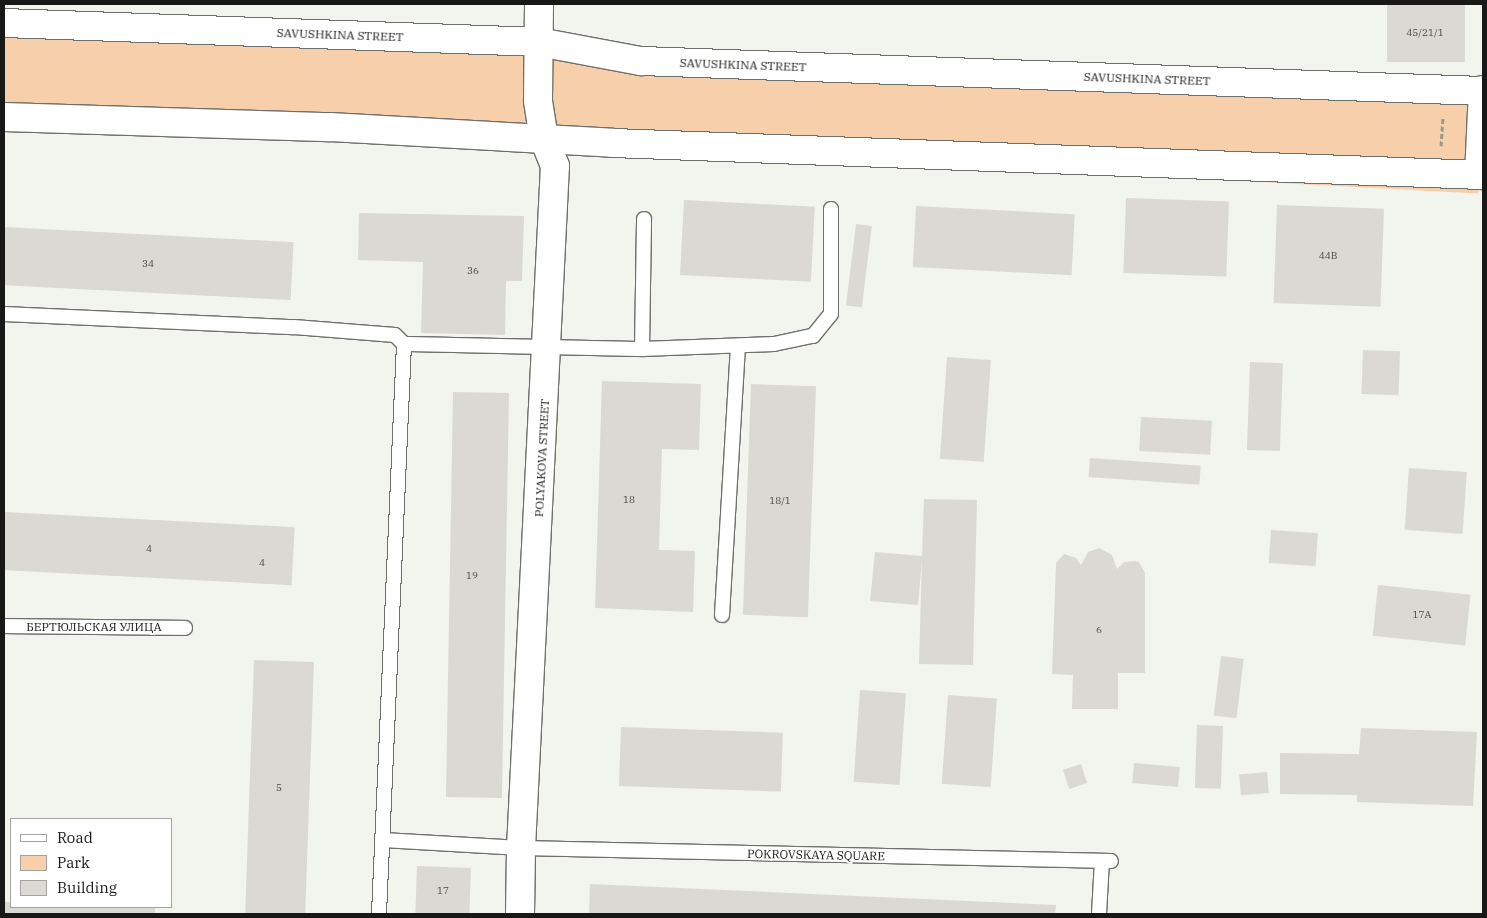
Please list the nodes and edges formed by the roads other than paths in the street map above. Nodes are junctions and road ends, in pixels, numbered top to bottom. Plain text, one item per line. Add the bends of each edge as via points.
1 (539, 4) edge
2 (4, 23) edge
3 (539, 42) junction
4 (1483, 77) edge
5 (1483, 90) edge
6 (4, 116) edge
7 (544, 139) junction
8 (1481, 175) edge
9 (831, 208) dead end
10 (644, 219) dead end
11 (4, 314) edge
12 (404, 344) junction
13 (548, 347) junction
14 (738, 347) junction
15 (642, 348) junction
16 (722, 615) dead end
17 (4, 626) edge
18 (185, 628) dead end
19 (383, 840) junction
20 (520, 848) junction
21 (379, 914) edge
22 (520, 914) edge
23 (1099, 914) edge

1 - 3 main road, POLYAKOVA STREET
2 - 3 main road, SAVUSHKINA STREET
3 - 5 main road, SAVUSHKINA STREET via 641,61
3 - 7 main road, POLYAKOVA STREET via 538,100
4 - 5 lane
5 - 8 main road
6 - 7 main road via 330,127
7 - 8 main road
7 - 13 main road, POLYAKOVA STREET via 555,166
9 - 14 lane via 831,314 813,336
10 - 15 lane
11 - 12 lane via 294,327 395,335
12 - 13 lane
12 - 19 lane
13 - 15 lane
13 - 20 main road, POLYAKOVA STREET
14 - 15 lane
14 - 16 lane
17 - 18 lane, БЕРТЮЛЬСКАЯ УЛИЦА
19 - 20 lane, POKROVSKAYA SQUARE
19 - 21 lane
20 - 22 main road, POLYAKOVA STREET
20 - 23 lane, POKROVSKAYA SQUARE via 1106,861

